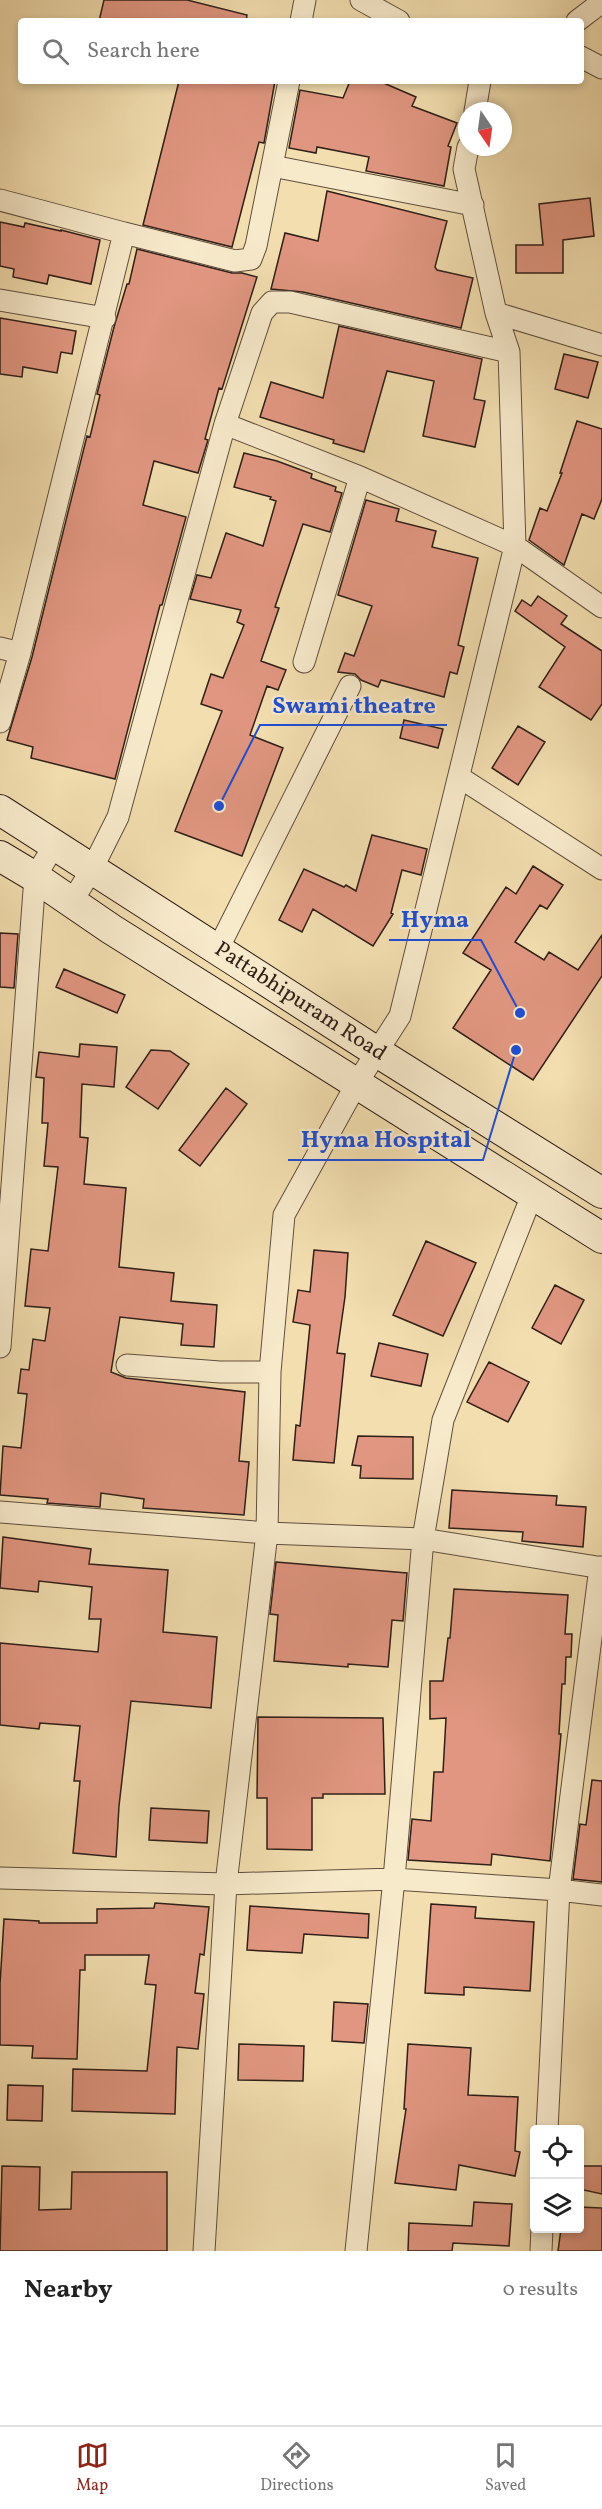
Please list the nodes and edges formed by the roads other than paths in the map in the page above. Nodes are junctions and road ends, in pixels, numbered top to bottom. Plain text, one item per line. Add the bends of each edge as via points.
1 (305, 0) edge
2 (361, 0) edge
3 (602, 2) edge
4 (302, 18) edge
5 (394, 18) edge
6 (581, 18) edge
7 (584, 59) edge
8 (602, 68) edge
9 (288, 84) edge
10 (480, 84) edge
11 (476, 102) edge
12 (466, 156) edge
13 (272, 166) junction
14 (0, 200) edge
15 (473, 205) junction
16 (124, 233) junction
17 (0, 300) edge
18 (496, 314) junction
19 (105, 318) junction
20 (602, 345) edge
21 (509, 352) junction
22 (225, 424) junction
23 (360, 477) junction
24 (515, 546) junction
25 (602, 607) edge
26 (10, 651) edge
27 (304, 662) dead end
28 (350, 686) dead end
29 (0, 722) edge
30 (459, 777) junction
31 (0, 810) edge
32 (55, 844) junction
33 (0, 856) edge
34 (92, 869) junction
35 (602, 869) edge
36 (35, 877) junction
37 (71, 903) junction
38 (218, 950) junction
39 (377, 1052) junction
40 (357, 1083) junction
41 (602, 1193) edge
42 (532, 1195) junction
43 (602, 1238) edge
44 (0, 1347) edge
45 (127, 1365) dead end
46 (270, 1372) junction
47 (0, 1512) edge
48 (267, 1533) junction
49 (423, 1539) junction
50 (601, 1567) edge
51 (0, 1878) edge
52 (394, 1879) junction
53 (226, 1884) junction
54 (559, 1890) junction
55 (602, 1895) edge
56 (547, 2125) edge
57 (542, 2233) edge
58 (204, 2251) edge
59 (356, 2251) edge
60 (541, 2251) edge

1 - 4 street
2 - 5 street
3 - 6 street
7 - 8 street
9 - 13 street
10 - 11 street
12 - 15 street via 464,169
13 - 15 street
13 - 16 street via 251,260 236,261
14 - 16 street
15 - 18 street
16 - 19 street
17 - 19 street
18 - 20 street
18 - 21 street
19 - 26 street
21 - 22 street via 290,302 272,302 262,313
21 - 24 street
22 - 23 street
22 - 34 street via 118,817
23 - 24 street
23 - 27 street
24 - 25 street
24 - 30 street
26 - 29 street
28 - 38 street
30 - 35 street
30 - 39 street via 400,1016
31 - 32 street, Pattabhipuram Road
32 - 34 street, Pattabhipuram Road
32 - 36 street
33 - 36 street, Pattabhipuram Road
34 - 37 street
34 - 38 street, Pattabhipuram Road
36 - 37 street, Pattabhipuram Road
36 - 44 street
37 - 40 street, Pattabhipuram Road
38 - 39 street, Pattabhipuram Road
39 - 40 street
39 - 41 street, Pattabhipuram Road
40 - 42 street, Pattabhipuram Road
40 - 46 street via 284,1215
42 - 43 street, Pattabhipuram Road
42 - 49 street via 443,1420
45 - 46 street
46 - 48 street
47 - 48 street
48 - 49 street
48 - 53 street
49 - 50 street
49 - 52 street
50 - 54 street
51 - 53 street
52 - 53 street
52 - 54 street
52 - 59 street
53 - 58 street
54 - 55 street
54 - 56 street
57 - 60 street

